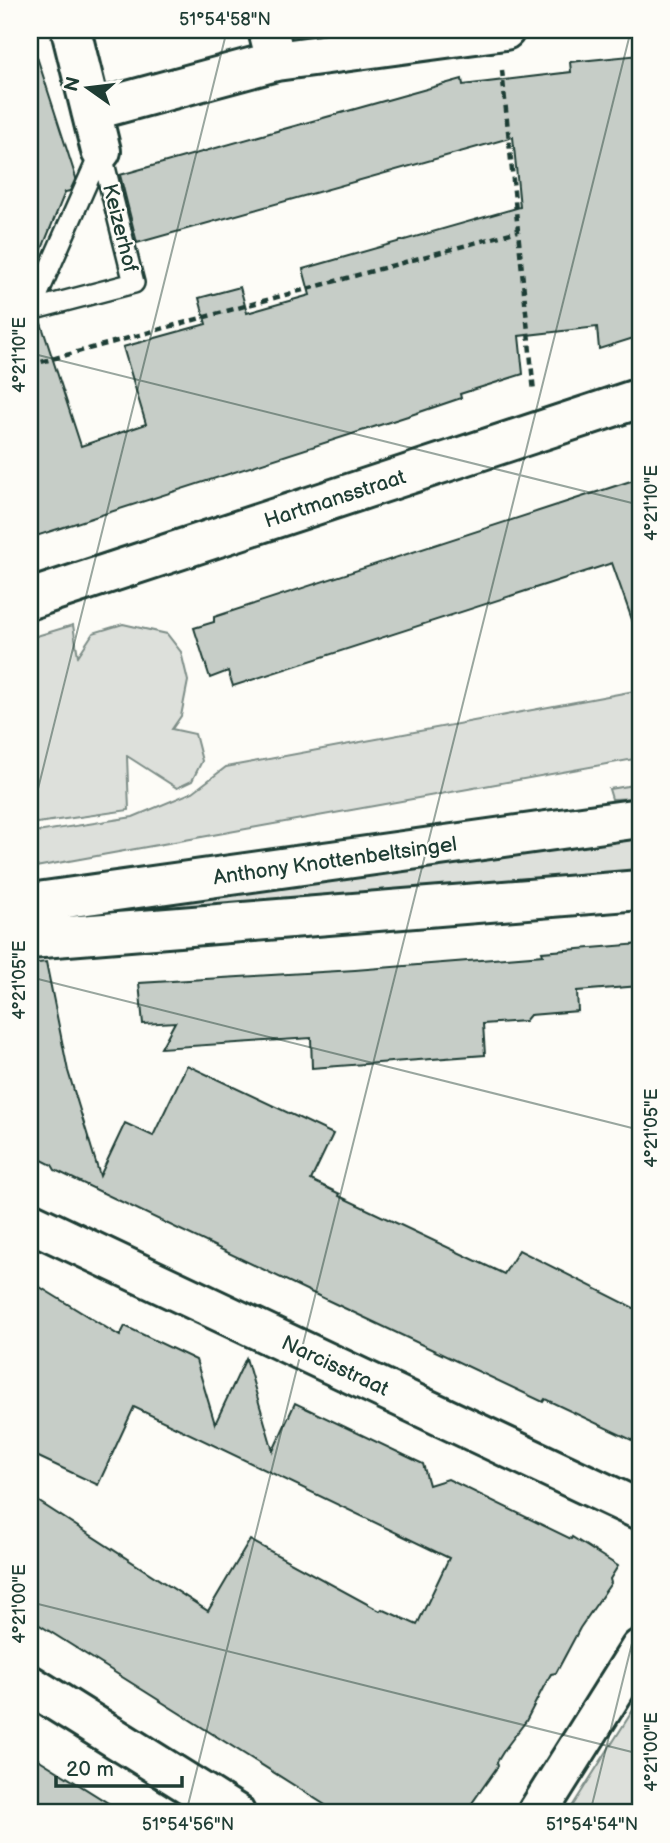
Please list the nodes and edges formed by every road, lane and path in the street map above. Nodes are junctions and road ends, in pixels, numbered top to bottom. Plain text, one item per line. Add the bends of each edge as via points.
1 (71, 30) edge
2 (502, 30) edge
3 (272, 46) edge
4 (90, 111) junction
5 (101, 151) junction
6 (518, 231) junction
7 (30, 311) edge
8 (30, 365) edge
9 (640, 398) edge
10 (534, 400) dead end
11 (30, 599) edge
12 (640, 818) edge
13 (640, 890) edge
14 (30, 903) edge
15 (30, 939) edge
16 (30, 1222) edge
17 (640, 1510) edge
18 (640, 1649) edge
19 (30, 1685) edge
20 (235, 1813) edge
21 (537, 1813) edge

1 - 4 street, Keizerhof
2 - 3 street
2 - 6 path
3 - 4 street
4 - 5 street, Keizerhof
5 - 7 lane, Keizerhof
5 - 7 lane, Keizerhof via 134,283
6 - 8 path
6 - 10 path
9 - 11 street, Hartmansstraat
12 - 14 street, Anthony Knottenbeltsingel
13 - 15 street
16 - 17 street, Narcisstraat
18 - 21 street
19 - 20 street

